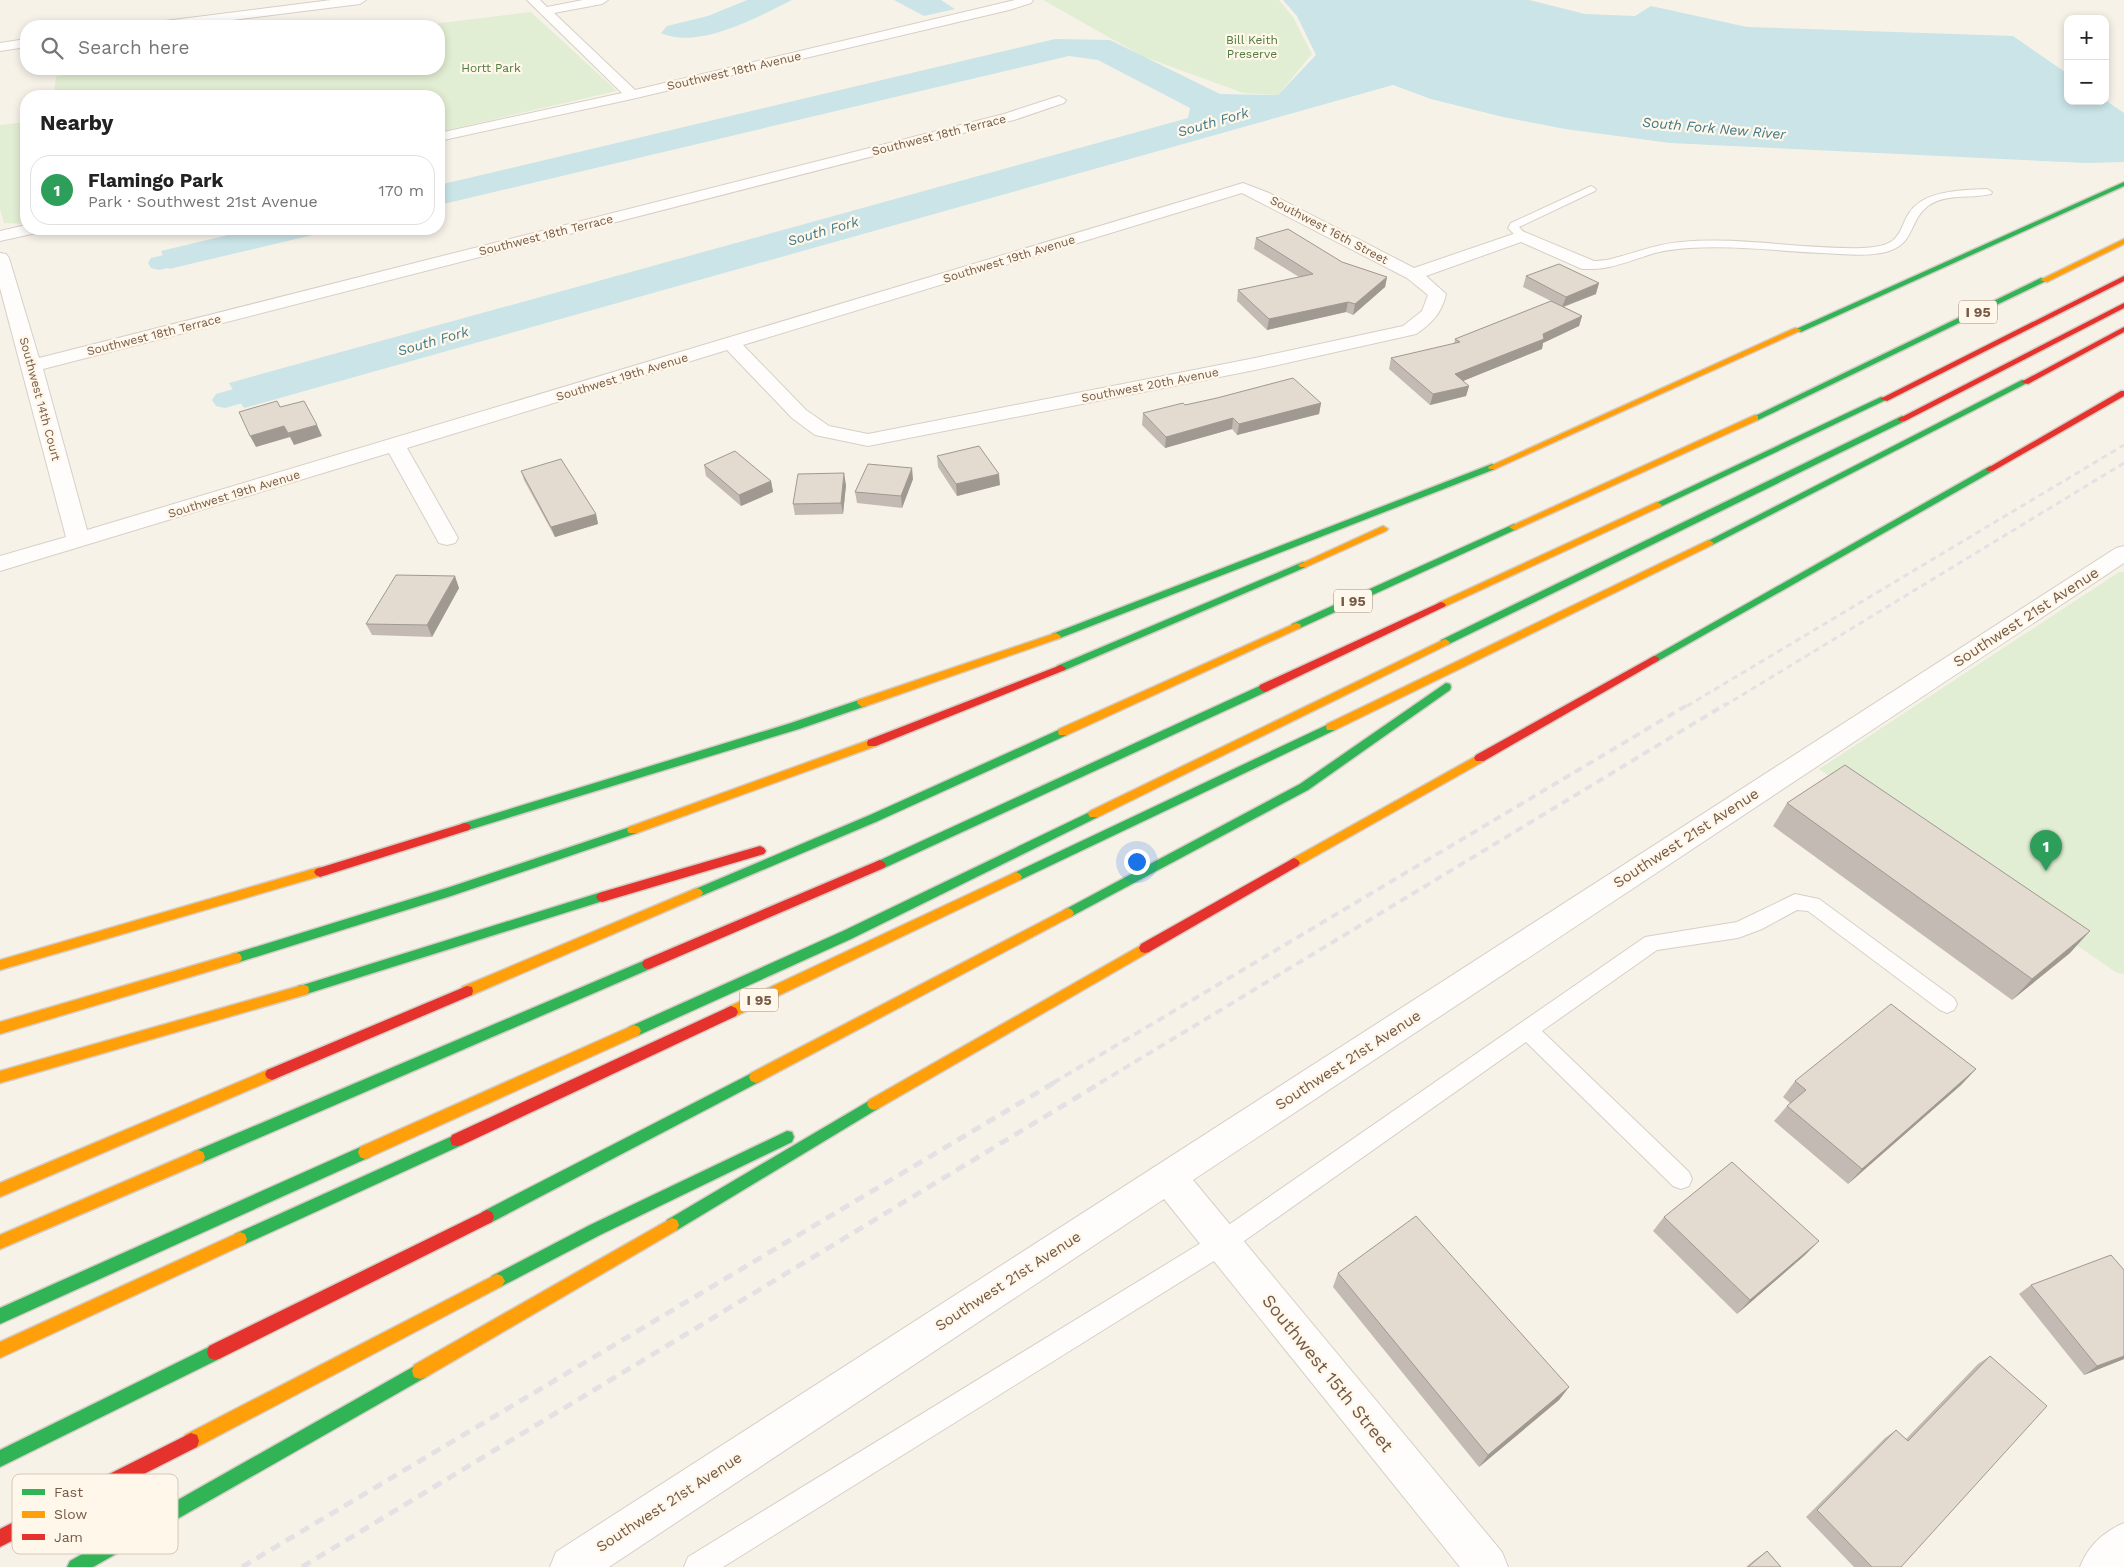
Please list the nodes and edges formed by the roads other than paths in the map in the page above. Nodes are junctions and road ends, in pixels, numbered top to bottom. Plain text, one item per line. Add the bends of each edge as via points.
1 (360, 0) edge
2 (533, 0) edge
3 (602, 0) edge
4 (1028, 0) edge
5 (546, 11) junction
6 (204, 20) edge
7 (20, 44) edge
8 (0, 47) edge
9 (632, 95) junction
10 (1059, 100) dead end
11 (445, 136) edge
12 (2124, 184) edge
13 (1243, 188) joint
14 (1591, 189) dead end
15 (1987, 192) dead end
16 (20, 231) edge
17 (0, 236) edge
18 (1522, 236) junction
19 (2124, 241) edge
20 (0, 258) edge
21 (1588, 265) joint
22 (1413, 274) junction
23 (2124, 278) edge
24 (2124, 305) edge
25 (2124, 329) edge
26 (731, 344) junction
27 (32, 366) junction
28 (2124, 393) edge
29 (395, 445) junction
30 (1507, 461) junction
31 (1433, 503) dead end
32 (1391, 525) dead end
33 (447, 538) dead end
34 (78, 540) junction
35 (2124, 553) edge
36 (0, 564) edge
37 (1513, 641) junction
38 (874, 818) junction
39 (0, 965) edge
40 (1947, 1004) dead end
41 (0, 1028) edge
42 (1527, 1030) junction
43 (940, 1064) junction
44 (0, 1077) edge
45 (825, 1119) dead end
46 (798, 1132) dead end
47 (1169, 1178) junction
48 (1680, 1179) dead end
49 (0, 1190) edge
50 (0, 1242) edge
51 (1222, 1243) junction
52 (0, 1316) edge
53 (0, 1350) edge
54 (0, 1459) edge
55 (126, 1474) edge
56 (178, 1509) edge
57 (12, 1532) edge
58 (0, 1538) edge
59 (2124, 1544) edge
60 (99, 1554) edge
61 (76, 1567) edge
62 (571, 1567) edge
63 (698, 1567) edge
64 (1487, 1567) edge
65 (2101, 1567) edge

1 - 6 street
2 - 5 street
3 - 5 street
4 - 9 street, Southwest 18th Avenue
5 - 9 street
7 - 8 street
9 - 11 street, Southwest 18th Avenue
10 - 27 street, Southwest 18th Terrace via 1009,117
12 - 30 highway
13 - 22 street, Southwest 16th Street
13 - 26 street, Southwest 19th Avenue
14 - 18 lane via 1515,225 1513,228
15 - 21 lane via 1925,203 1902,241 1881,250 1860,252 1740,244 1698,245 1661,248 1603,266
16 - 17 street
18 - 21 street
18 - 22 street
19 - 38 highway, I 95 via 1832,383
20 - 27 street, Southwest 14th Court
22 - 26 street, Southwest 20th Avenue via 1437,294 1435,308 1423,322 1410,330 868,440 822,431 799,414
23 - 50 highway via 1868,407 904,855
24 - 52 highway via 1904,418 847,934
25 - 37 highway, I 95 via 1932,432
26 - 29 street, Southwest 19th Avenue
27 - 34 street, Southwest 14th Court
28 - 43 highway
29 - 33 street
29 - 34 street, Southwest 19th Avenue
30 - 31 highway
30 - 39 highway via 1177,592 890,694 436,836
32 - 41 highway via 1076,662 722,799 401,907
34 - 36 street, Southwest 19th Avenue
35 - 47 street, Southwest 21st Avenue
37 - 53 highway, I 95 via 602,1074
37 - 54 highway via 1304,787 965,968 453,1234
38 - 44 highway via 566,906 247,1008
38 - 49 highway, I 95
40 - 42 lane via 1812,904 1795,902 1756,924 1738,930 1652,943
42 - 48 lane
42 - 51 lane
43 - 45 highway
43 - 56 highway via 606,1265
46 - 55 highway via 595,1230
47 - 51 street, Southwest 15th Street
47 - 62 street, Southwest 21st Avenue
51 - 63 lane
51 - 64 street, Southwest 15th Street
57 - 58 highway
59 - 65 street
60 - 61 highway

